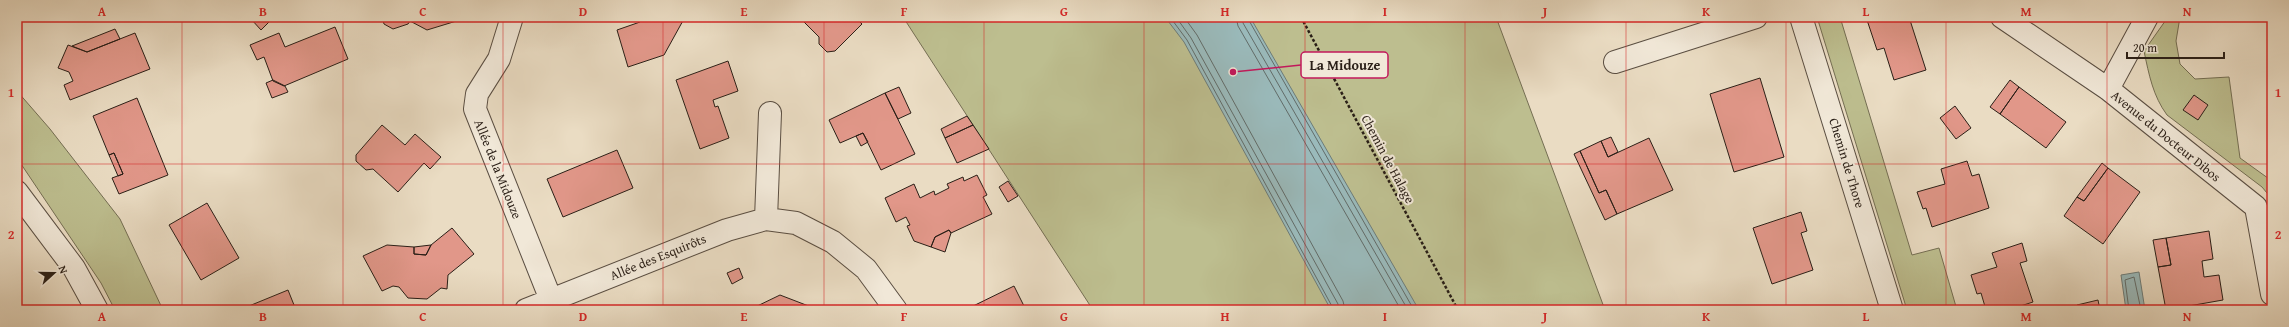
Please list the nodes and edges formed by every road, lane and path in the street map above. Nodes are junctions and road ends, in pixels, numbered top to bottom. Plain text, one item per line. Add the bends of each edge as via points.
1 (512, 17) edge
2 (1301, 17) edge
3 (1756, 17) edge
4 (1801, 17) edge
5 (2002, 17) edge
6 (2147, 17) edge
7 (1615, 62) dead end
8 (2108, 89) junction
9 (770, 113) dead end
10 (17, 192) edge
11 (766, 219) junction
12 (2272, 294) edge
13 (553, 305) edge
14 (97, 310) edge
15 (526, 310) edge
16 (896, 310) edge
17 (1458, 310) edge
18 (1892, 310) edge

1 - 13 street, Allée de la Midouze via 499,59 477,94 475,110
2 - 17 path, Chemin de Halage
3 - 7 street
4 - 18 street, Chemin de Thore
5 - 8 street, Avenue du Docteur Dibos
6 - 8 street
8 - 12 street, Avenue du Docteur Dibos via 2256,207
9 - 11 street
10 - 14 street via 74,268
11 - 13 street, Allée des Esquirôts via 727,230
11 - 16 street, Allée des Esquirôts via 796,223 833,242 866,269
13 - 15 street, Allée des Esquirôts

